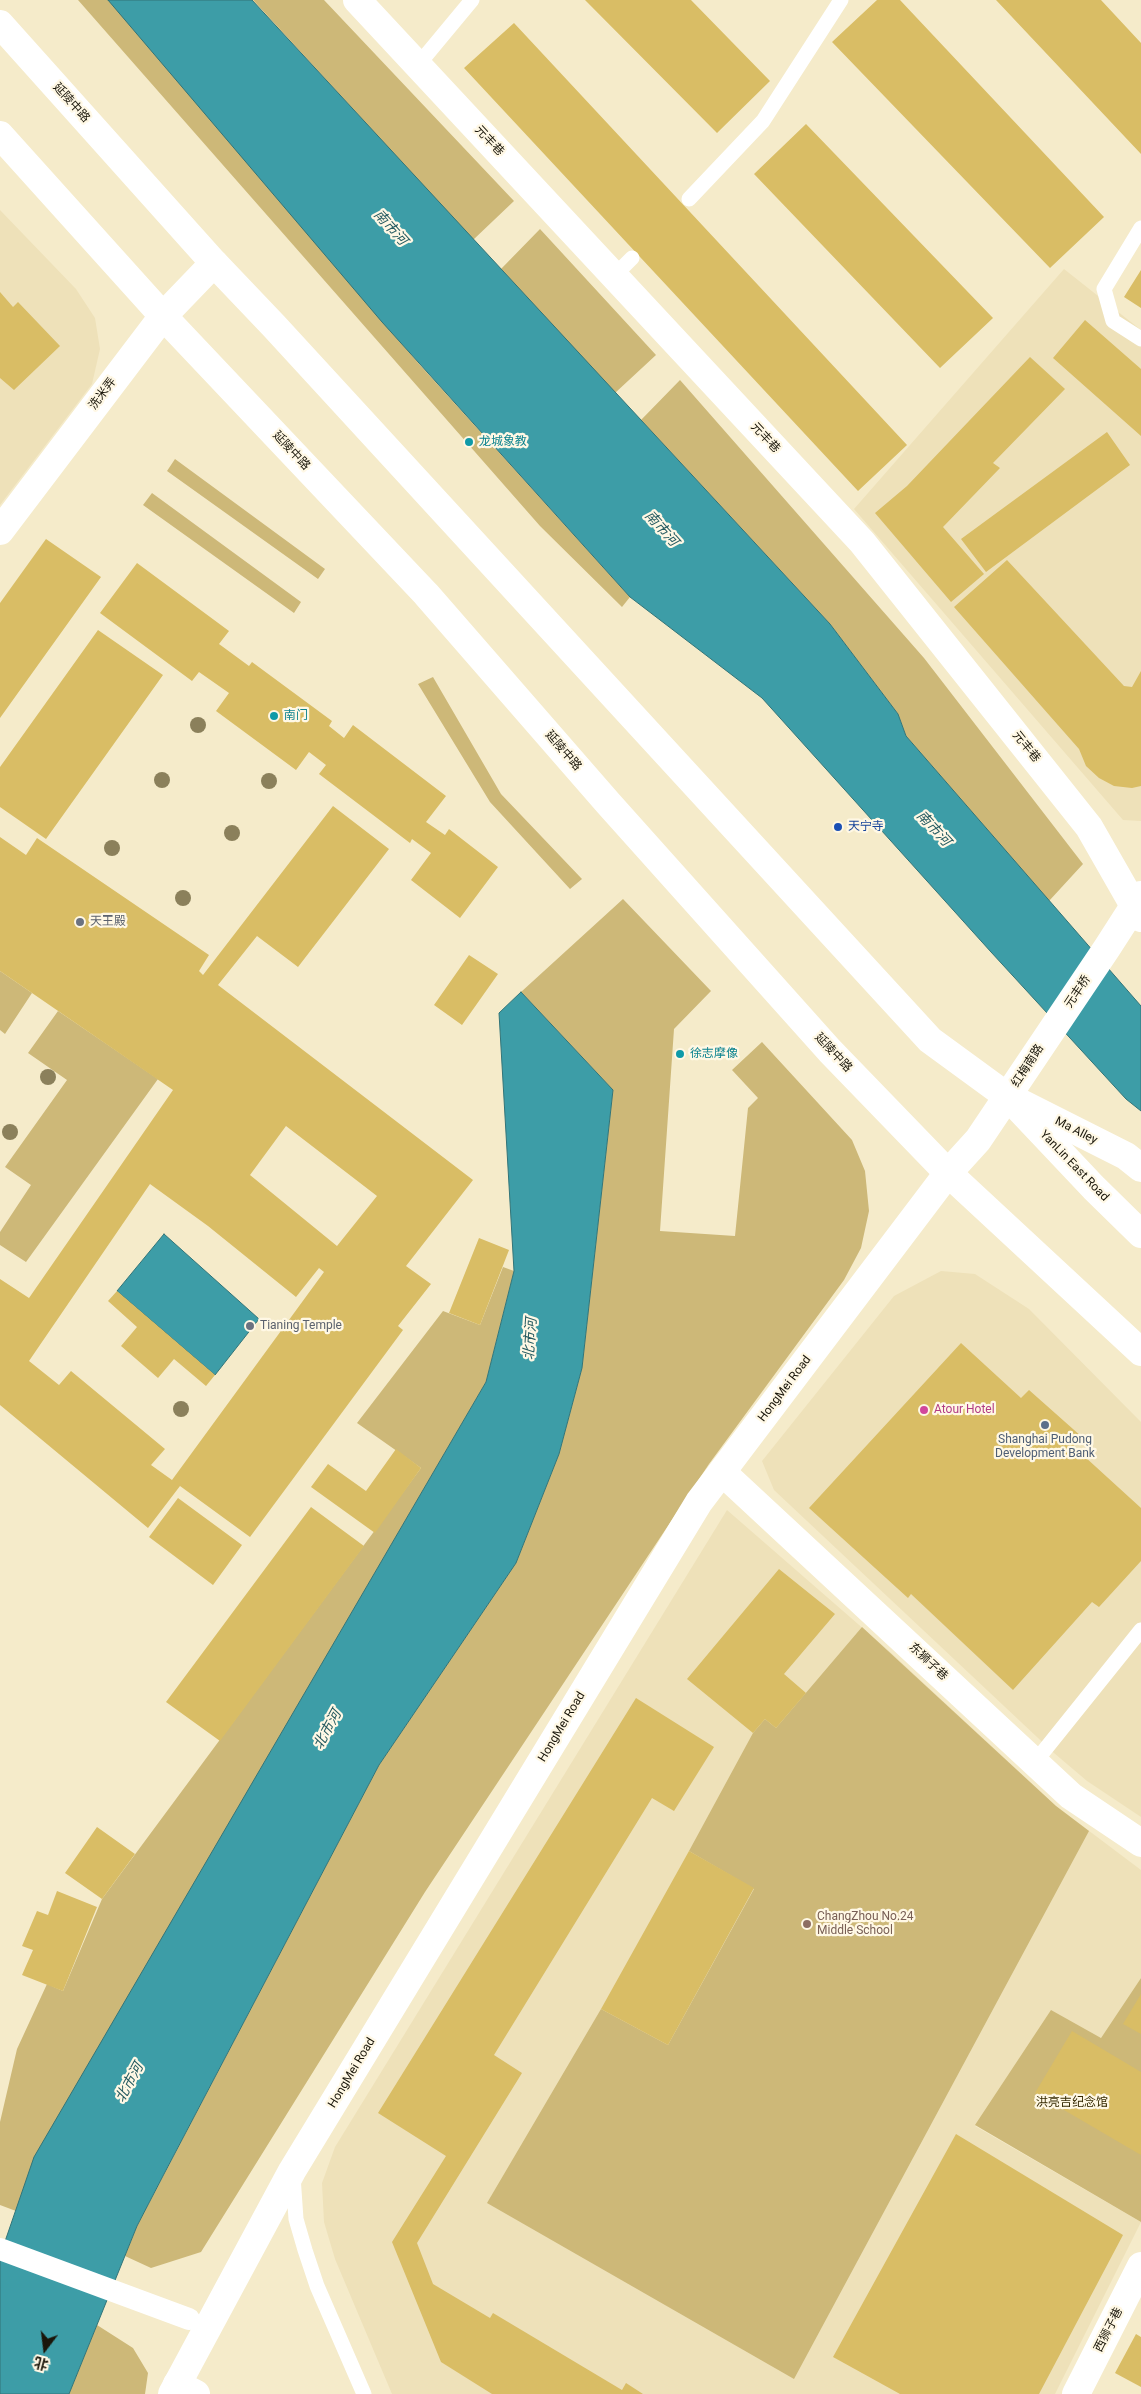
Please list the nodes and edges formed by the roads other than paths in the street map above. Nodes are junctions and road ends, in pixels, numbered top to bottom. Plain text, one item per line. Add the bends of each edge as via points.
1 (357, 0) edge
2 (472, 0) edge
3 (841, 0) edge
4 (0, 24) edge
5 (418, 66) junction
6 (0, 135) edge
7 (689, 199) dead end
8 (1141, 228) edge
9 (214, 263) junction
10 (162, 316) junction
11 (1141, 339) edge
12 (0, 531) edge
13 (1138, 907) edge
14 (1048, 1035) joint
15 (1008, 1096) junction
16 (1141, 1168) edge
17 (948, 1173) junction
18 (1141, 1234) edge
19 (1141, 1352) edge
20 (722, 1472) junction
21 (1141, 1630) edge
22 (1035, 1762) junction
23 (1141, 1843) edge
24 (292, 2171) junction
25 (0, 2249) edge
26 (1141, 2266) edge
27 (189, 2319) dead end
28 (182, 2391) edge
29 (364, 2394) edge
30 (1076, 2394) edge

1 - 5 street, 元丰巷
2 - 5 lane
3 - 7 lane via 763,121
4 - 9 street, 延陵中路
5 - 13 street, 元丰巷 via 623,267 862,542 1089,827
6 - 10 street, 延陵中路
8 - 11 lane via 1104,289 1113,322
9 - 10 street, 洗米弄
9 - 15 street, 延陵中路 via 930,1040
10 - 12 street, 洗米弄
10 - 17 street, 延陵中路 via 426,594 830,1051
13 - 14 street, 元丰桥
14 - 15 street, 红梅南路
15 - 16 street, Ma Alley via 1126,1156
15 - 17 street, HongMei Road via 978,1140
15 - 18 street, YanLin East Road
17 - 19 street, 延陵中路
17 - 20 street, HongMei Road
20 - 22 street, 东狮子巷
20 - 24 street, HongMei Road via 698,1502
21 - 22 lane
22 - 23 street, 东狮子巷 via 1071,1796
24 - 28 street, HongMei Road
24 - 29 lane via 296,2219 305,2250 317,2286
25 - 27 street
26 - 30 street, 西狮子巷

